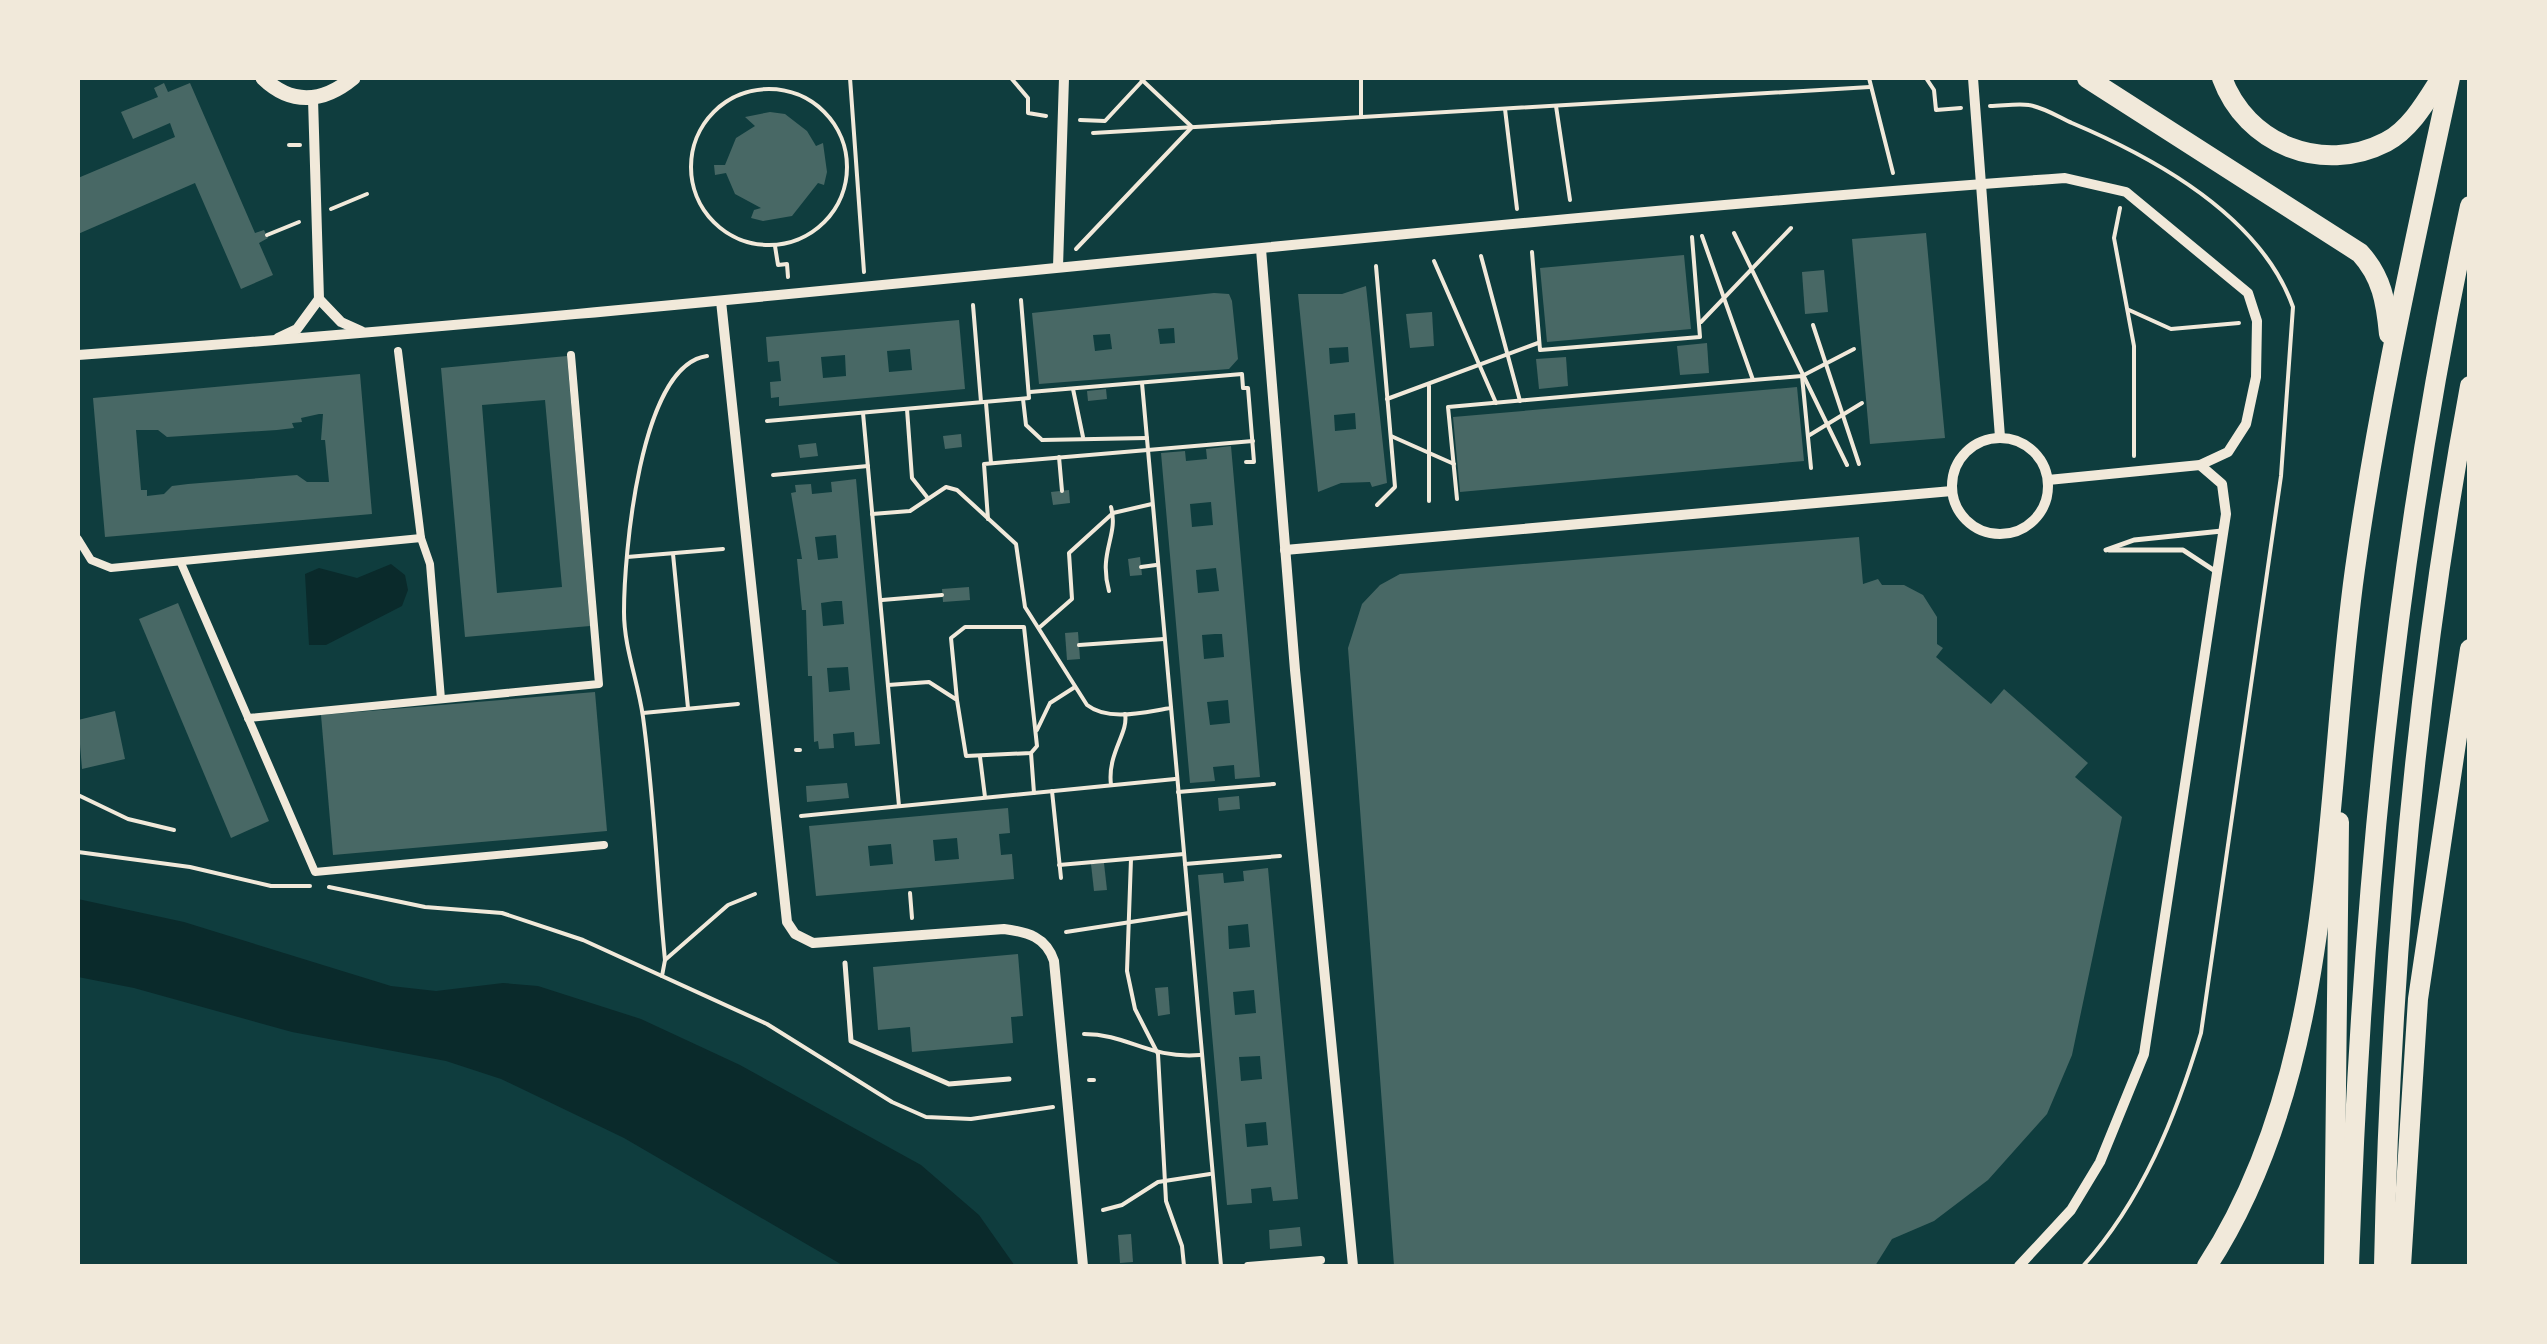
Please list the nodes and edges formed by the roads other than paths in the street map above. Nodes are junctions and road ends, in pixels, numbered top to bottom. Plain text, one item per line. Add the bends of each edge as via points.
1 (263, 78) edge
2 (354, 78) edge
3 (1064, 78) edge
4 (1973, 78) edge
5 (2088, 78) edge
6 (2222, 78) edge
7 (2441, 78) edge
8 (2450, 78) edge
9 (314, 99) junction
10 (1982, 183) junction
11 (2470, 206) edge
12 (1261, 249) junction
13 (1058, 267) junction
14 (319, 299) junction
15 (721, 301) junction
16 (364, 332) junction
17 (272, 342) junction
18 (398, 352) dead end
19 (78, 355) edge
20 (571, 355) dead end
21 (2387, 374) junction
22 (2470, 386) edge
23 (2000, 437) junction
24 (2200, 465) junction
25 (2048, 480) junction
26 (1952, 491) junction
27 (2222, 531) junction
28 (421, 538) junction
29 (78, 539) edge
30 (1286, 550) junction
31 (181, 563) junction
32 (2215, 571) junction
33 (2470, 649) edge
34 (2470, 696) edge
35 (441, 699) junction
36 (2340, 704) junction
37 (248, 718) junction
38 (2452, 774) junction
39 (604, 845) dead end
40 (845, 963) dead end
41 (1008, 1079) dead end
42 (1321, 1260) dead end
43 (1084, 1266) edge
44 (1248, 1266) edge
45 (1353, 1266) edge
46 (2019, 1266) edge
47 (2207, 1266) edge
48 (2334, 1266) edge
49 (2349, 1266) edge
50 (2384, 1266) edge
51 (2402, 1266) edge

1 - 9 main road via 293,97
2 - 9 main road
3 - 13 street
4 - 10 street
5 - 21 highway via 2360,253 2384,292
6 - 7 highway via 2234,107 2260,131 2286,146 2338,156 2389,141
8 - 21 highway
9 - 14 street
10 - 12 street
10 - 23 street
10 - 24 street via 2066,178 2126,192 2248,293 2256,377 2246,424 2228,452
11 - 49 highway via 2436,360 2395,622 2355,1090
12 - 13 street
12 - 30 street
13 - 15 street
14 - 16 street via 341,322
14 - 17 street via 297,329
15 - 16 street
15 - 43 street via 785,915 796,934 813,943 1004,930 1041,940 1054,961
16 - 17 street
17 - 19 street
18 - 28 street
20 - 35 street via 599,684
21 - 36 highway
22 - 50 highway via 2407,838
23 - 25 street via 2031,448
23 - 26 street via 1978,442 1963,455
24 - 25 street
24 - 27 street via 2222,484
25 - 26 street via 2048,496 2033,521 2005,534 1976,528
26 - 30 street
27 - 32 street
27 - 32 lane via 2134,540 2106,550 2182,550
28 - 31 street
28 - 35 street via 430,564
29 - 31 street via 91,560 111,568
30 - 45 street
31 - 37 street
32 - 46 street via 2144,1054 2100,1162 2071,1210
33 - 38 highway
34 - 38 highway
35 - 37 street
36 - 47 highway via 2295,1054 2264,1151
36 - 48 highway
37 - 39 street via 314,872
38 - 51 highway via 2418,998
40 - 41 lane via 852,1041 950,1084
42 - 44 street

